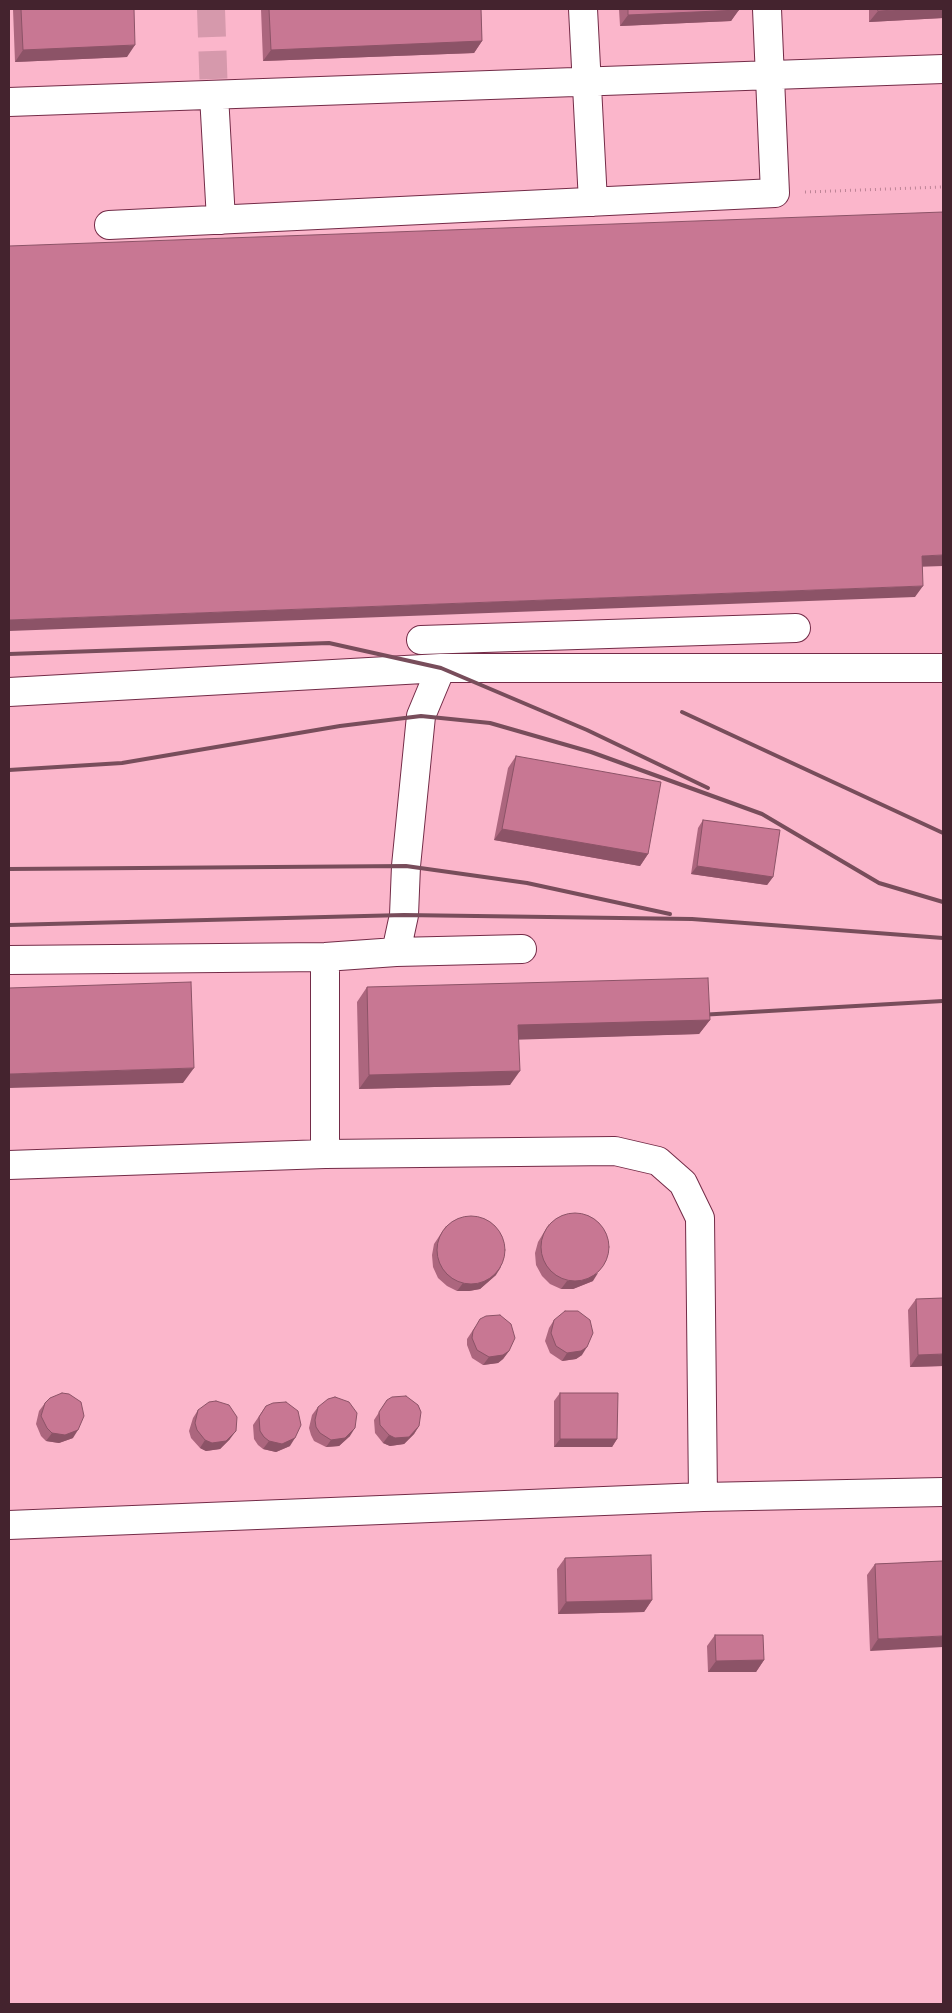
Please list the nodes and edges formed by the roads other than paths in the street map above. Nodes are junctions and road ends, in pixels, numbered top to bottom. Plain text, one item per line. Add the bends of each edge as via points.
1 (583, 9) edge
2 (766, 9) edge
3 (943, 68) edge
4 (769, 75) junction
5 (587, 82) junction
6 (214, 95) junction
7 (9, 102) edge
8 (593, 202) junction
9 (220, 220) junction
10 (109, 225) dead end
11 (796, 628) dead end
12 (529, 637) junction
13 (421, 640) dead end
14 (441, 668) junction
15 (530, 668) junction
16 (943, 668) edge
17 (9, 692) edge
18 (522, 949) dead end
19 (396, 952) junction
20 (325, 957) junction
21 (9, 960) edge
22 (326, 1154) junction
23 (9, 1165) edge
24 (943, 1492) edge
25 (703, 1497) junction
26 (9, 1525) edge

1 - 5 lane
2 - 4 lane
3 - 4 lane
4 - 5 lane
4 - 8 lane via 775,193
5 - 6 lane
5 - 8 lane
6 - 7 lane
6 - 9 lane
8 - 9 lane
9 - 10 lane
11 - 12 lane
12 - 13 lane
12 - 15 lane
14 - 15 lane
14 - 17 lane
14 - 19 lane via 421,716 404,915
15 - 16 lane
18 - 19 lane
19 - 20 lane
20 - 21 lane
20 - 22 lane
22 - 23 lane
22 - 25 lane via 615,1151 658,1161 684,1183 700,1218
24 - 25 lane
25 - 26 lane

